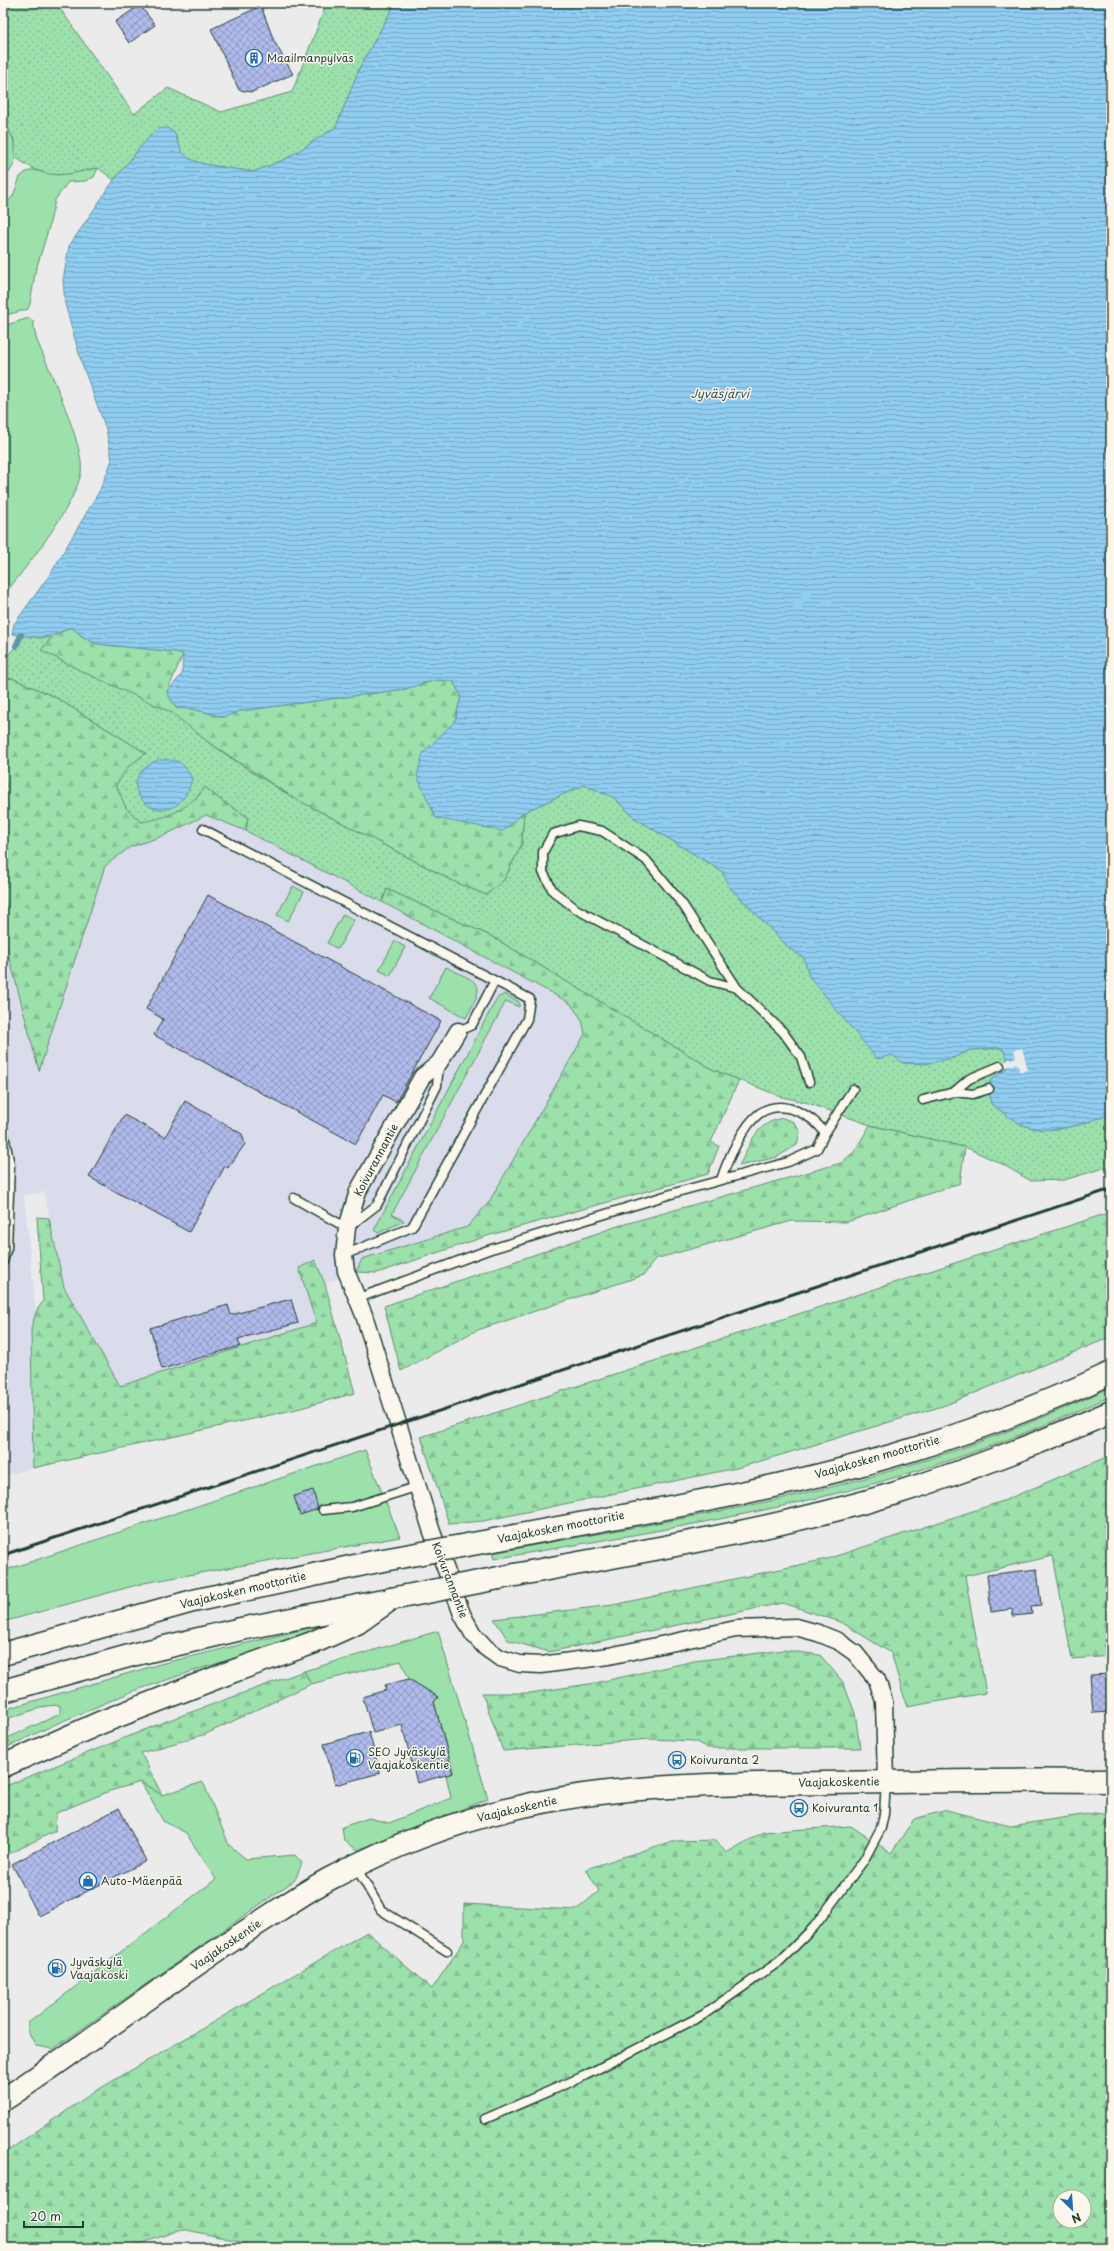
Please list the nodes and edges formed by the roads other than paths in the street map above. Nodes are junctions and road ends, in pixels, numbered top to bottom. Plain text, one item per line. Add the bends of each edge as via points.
1 (203, 829) dead end
2 (494, 982) junction
3 (737, 988) junction
4 (458, 1031) joint
5 (439, 1063) junction
6 (1000, 1066) dead end
7 (809, 1082) dead end
8 (853, 1089) dead end
9 (989, 1089) dead end
10 (954, 1092) junction
11 (923, 1100) dead end
12 (3, 1130) edge
13 (826, 1133) junction
14 (721, 1180) junction
15 (294, 1198) dead end
16 (347, 1228) junction
17 (344, 1255) junction
18 (3, 1262) edge
19 (356, 1299) junction
20 (1111, 1373) edge
21 (1111, 1412) edge
22 (418, 1486) junction
23 (323, 1510) dead end
24 (391, 1599) junction
25 (3, 1654) edge
26 (3, 1691) edge
27 (3, 1766) edge
28 (1111, 1781) edge
29 (886, 1782) junction
30 (356, 1866) junction
31 (447, 1951) dead end
32 (3, 2100) edge
33 (485, 2119) dead end

1 - 2 lane
2 - 4 lane via 472,1025
2 - 17 lane via 530,999 527,1020 412,1227
3 - 3 lane via 683,905 646,860 602,831 578,826 553,834 543,852 543,872 553,891 576,909 710,981
3 - 7 lane via 783,1032 801,1057
4 - 5 street, Koivurannantie
5 - 16 street, Koivurannantie via 422,1077 410,1097 358,1191
5 - 16 lane via 437,1086 377,1205
6 - 10 lane via 970,1079
8 - 13 lane
9 - 10 lane via 973,1094
10 - 11 lane
12 - 18 lane via 10,1165 7,1248
13 - 14 lane via 817,1149 788,1162
13 - 14 lane via 816,1121 793,1110 777,1108 760,1113 745,1130 728,1158
14 - 19 lane via 488,1250
15 - 16 lane
16 - 17 street, Koivurannantie
17 - 19 street, Koivurannantie via 346,1271
19 - 22 street, Koivurannantie via 364,1315
20 - 25 main road, Vaajakosken moottoritie, bridge via 990,1423 867,1462 689,1503 378,1561 200,1600
21 - 24 main road, bridge via 1009,1454 892,1494 708,1538
22 - 23 lane via 352,1507
22 - 29 street, Koivurannantie via 430,1529 462,1614 473,1634 500,1658 520,1664 541,1665 609,1656 736,1629 796,1628 818,1633 838,1641 855,1653 877,1680 884,1700
24 - 26 main road via 136,1654
24 - 27 main road via 358,1623 312,1643 102,1722
28 - 29 main road, Vaajakoskentie
29 - 30 main road, Vaajakoskentie via 682,1786 606,1792 498,1812 454,1825 405,1843
29 - 33 lane via 884,1814 864,1860 814,1928 780,1960 703,2015 584,2076
30 - 31 lane via 381,1910
30 - 32 main road, Vaajakoskentie via 308,1891 226,1944

